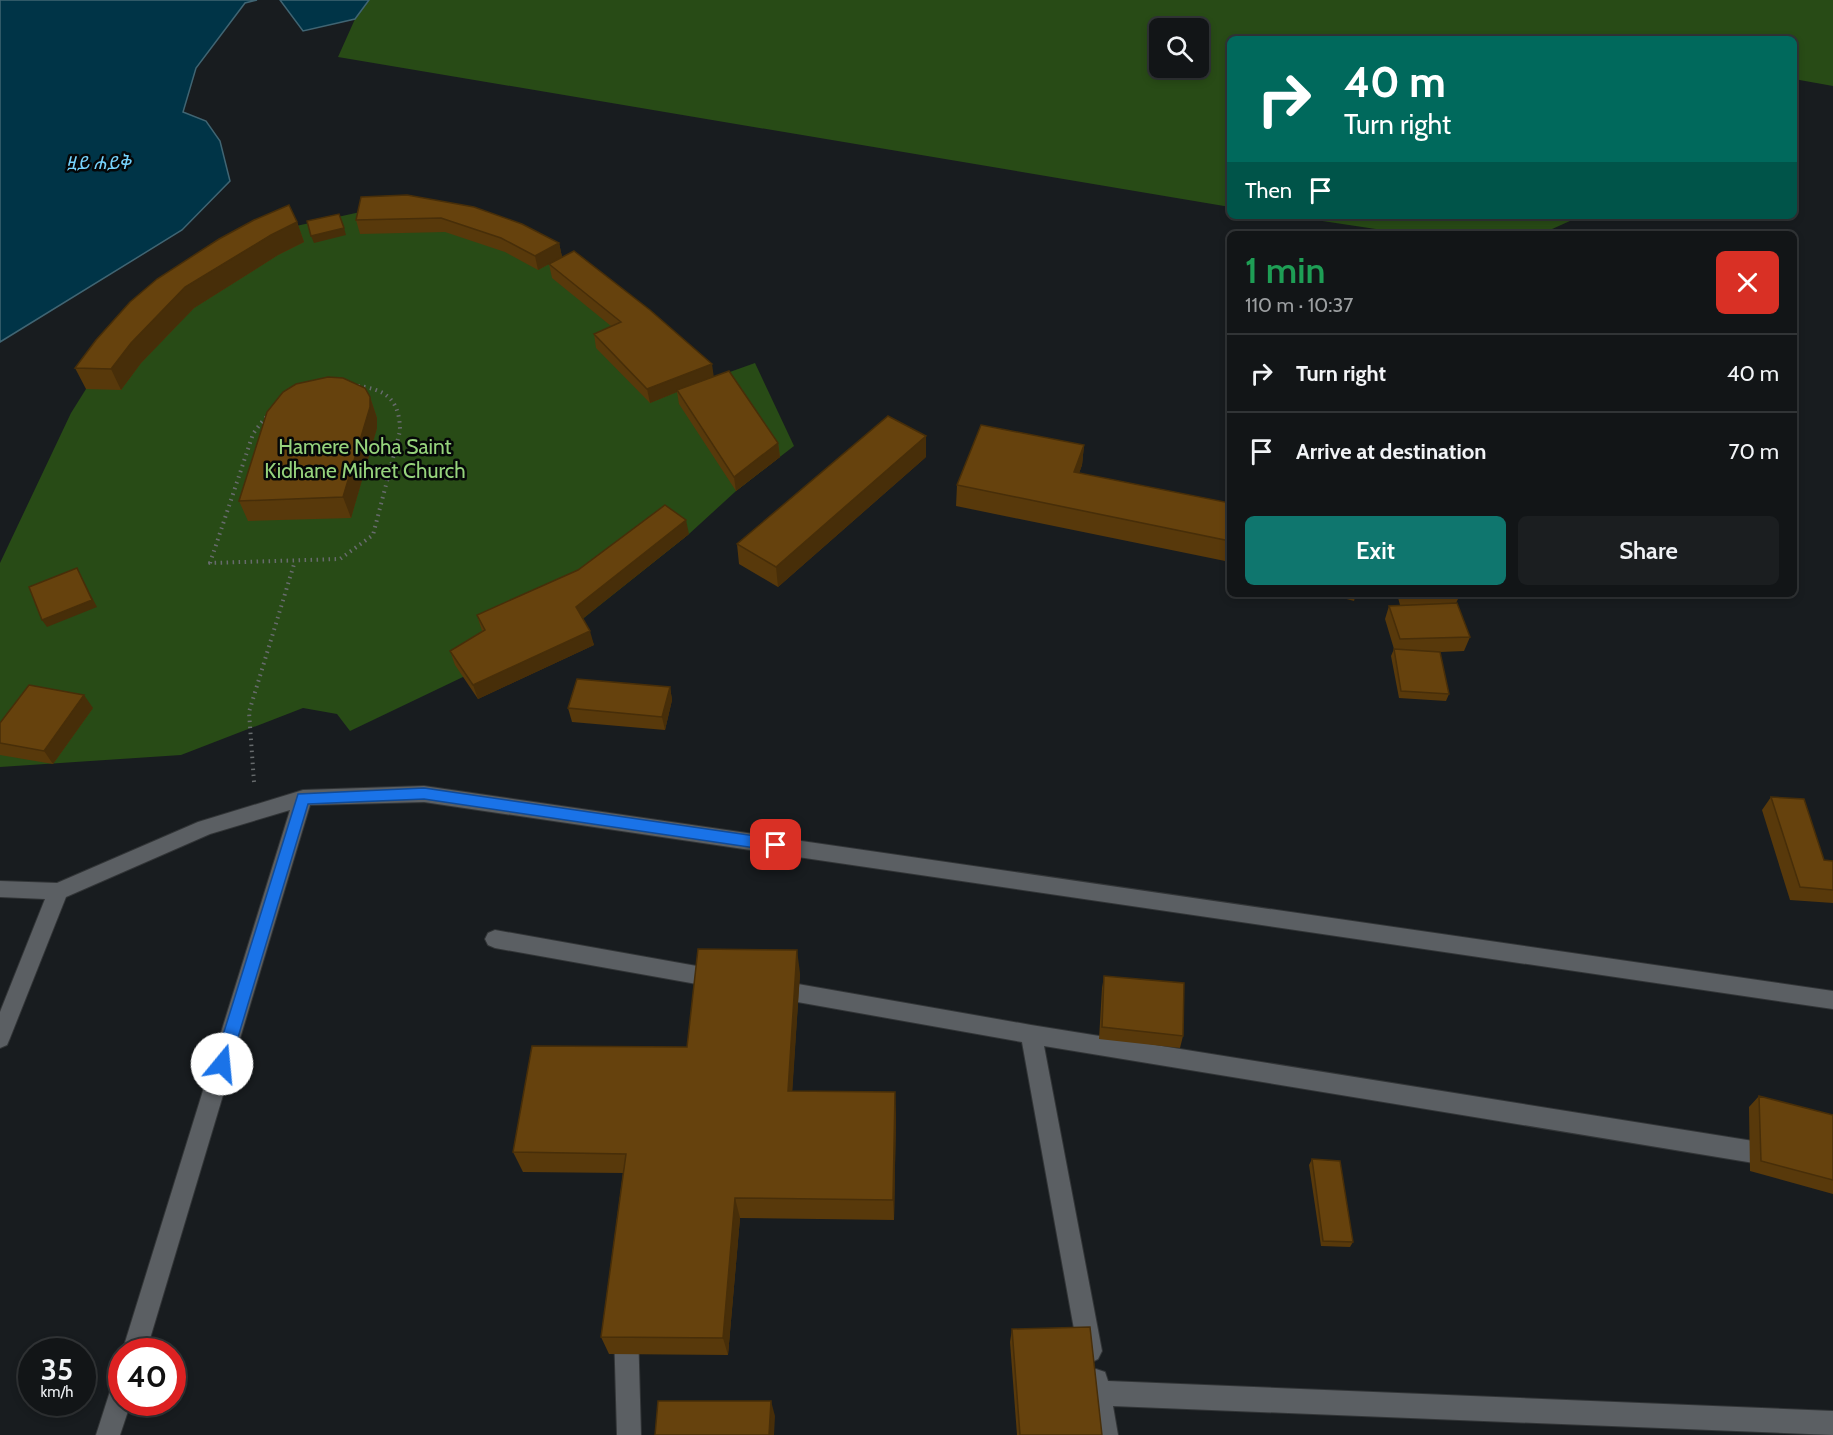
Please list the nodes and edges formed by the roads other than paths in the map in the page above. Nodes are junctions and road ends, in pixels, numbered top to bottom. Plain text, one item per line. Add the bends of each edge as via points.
1 (303, 798) junction
2 (0, 889) edge
3 (58, 891) junction
4 (495, 939) dead end
5 (1833, 1000) edge
6 (1031, 1034) junction
7 (0, 1038) edge
8 (1798, 1159) edge
9 (626, 1302) edge
10 (138, 1338) edge
11 (1098, 1393) junction
12 (114, 1416) edge
13 (1833, 1423) edge
14 (108, 1435) edge
15 (628, 1435) edge
16 (1106, 1435) edge

1 - 3 street via 205,828
1 - 5 street via 424,794
1 - 10 street
2 - 3 street
3 - 7 street
4 - 6 street
6 - 8 street
6 - 11 street
9 - 15 street
11 - 13 street
11 - 16 street
12 - 14 street

